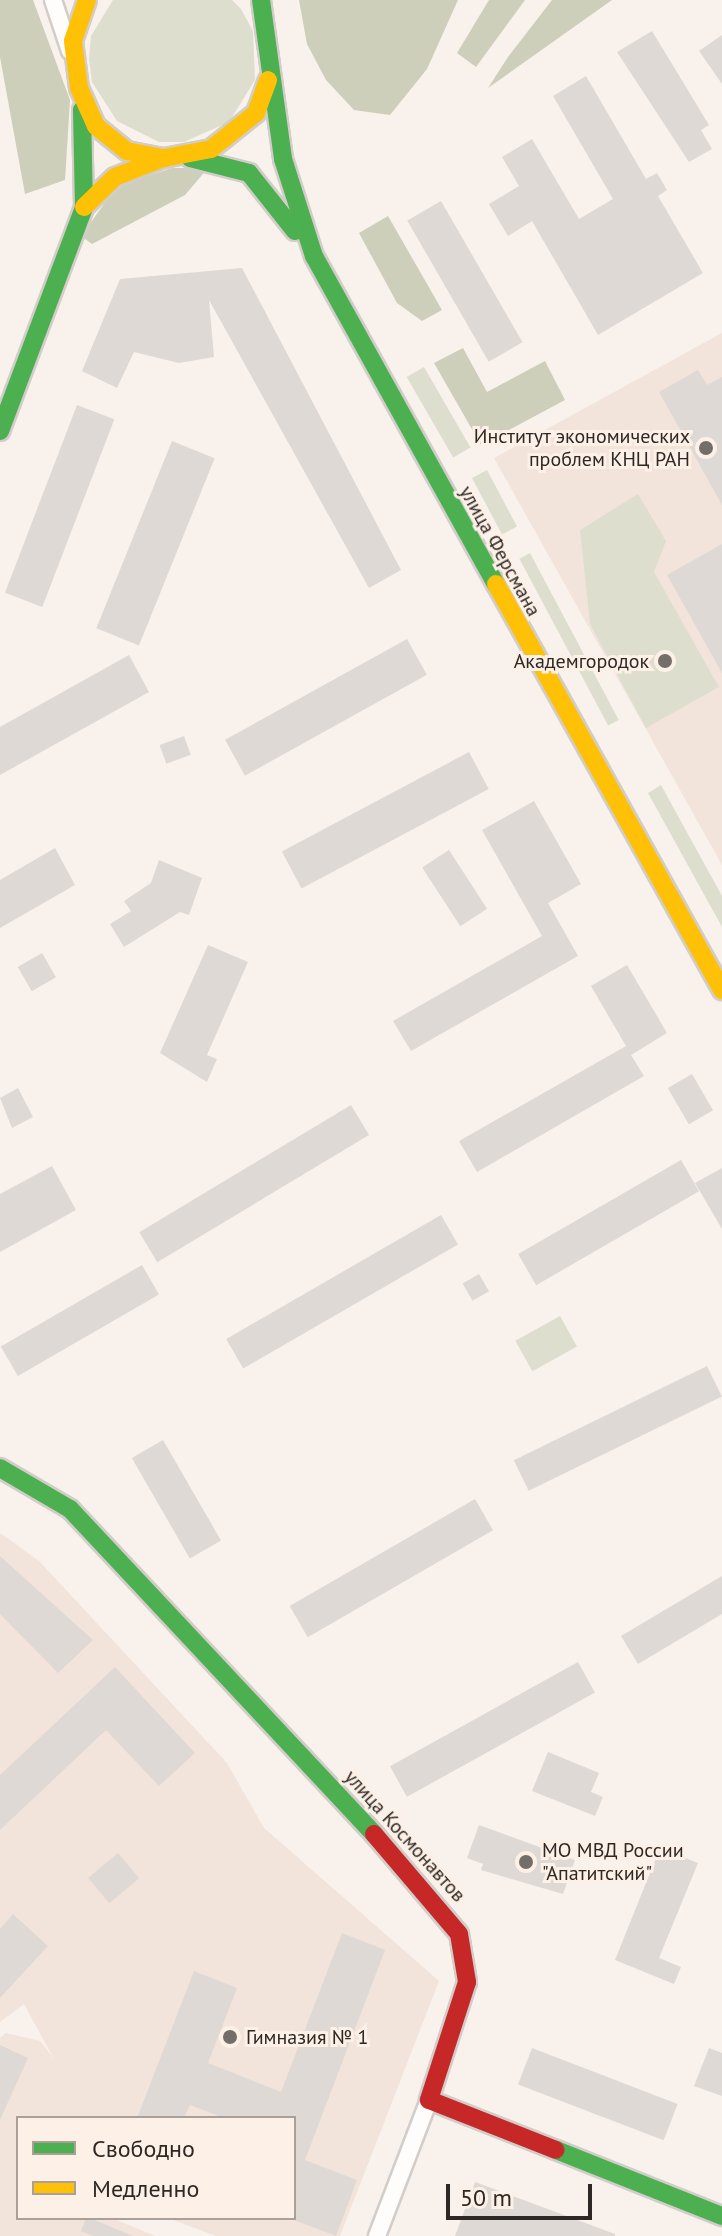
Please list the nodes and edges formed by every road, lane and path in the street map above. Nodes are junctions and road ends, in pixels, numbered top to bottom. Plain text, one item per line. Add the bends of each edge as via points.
1 (53, 0) edge
2 (87, 0) edge
3 (250, 0) edge
4 (261, 0) edge
5 (267, 47) junction
6 (77, 80) junction
7 (184, 157) junction
8 (164, 158) junction
9 (84, 207) junction
10 (314, 256) junction
11 (0, 431) edge
12 (722, 990) edge
13 (0, 1468) edge
14 (429, 2100) junction
15 (722, 2216) edge
16 (377, 2236) edge

1 - 6 street
2 - 6 street via 74,32
3 - 5 street
4 - 5 street, улица Ферсмана
5 - 7 street via 266,95 256,113 218,144
5 - 10 street, улица Ферсмана via 283,159
6 - 8 street via 109,141
6 - 9 street via 88,147
7 - 8 street
7 - 10 street, улица Ферсмана via 249,173
8 - 9 street via 115,177
9 - 11 street
10 - 12 street, улица Ферсмана
13 - 14 street, улица Космонавтов via 70,1509 383,1840 459,1934 467,1982
14 - 15 street
14 - 16 street

